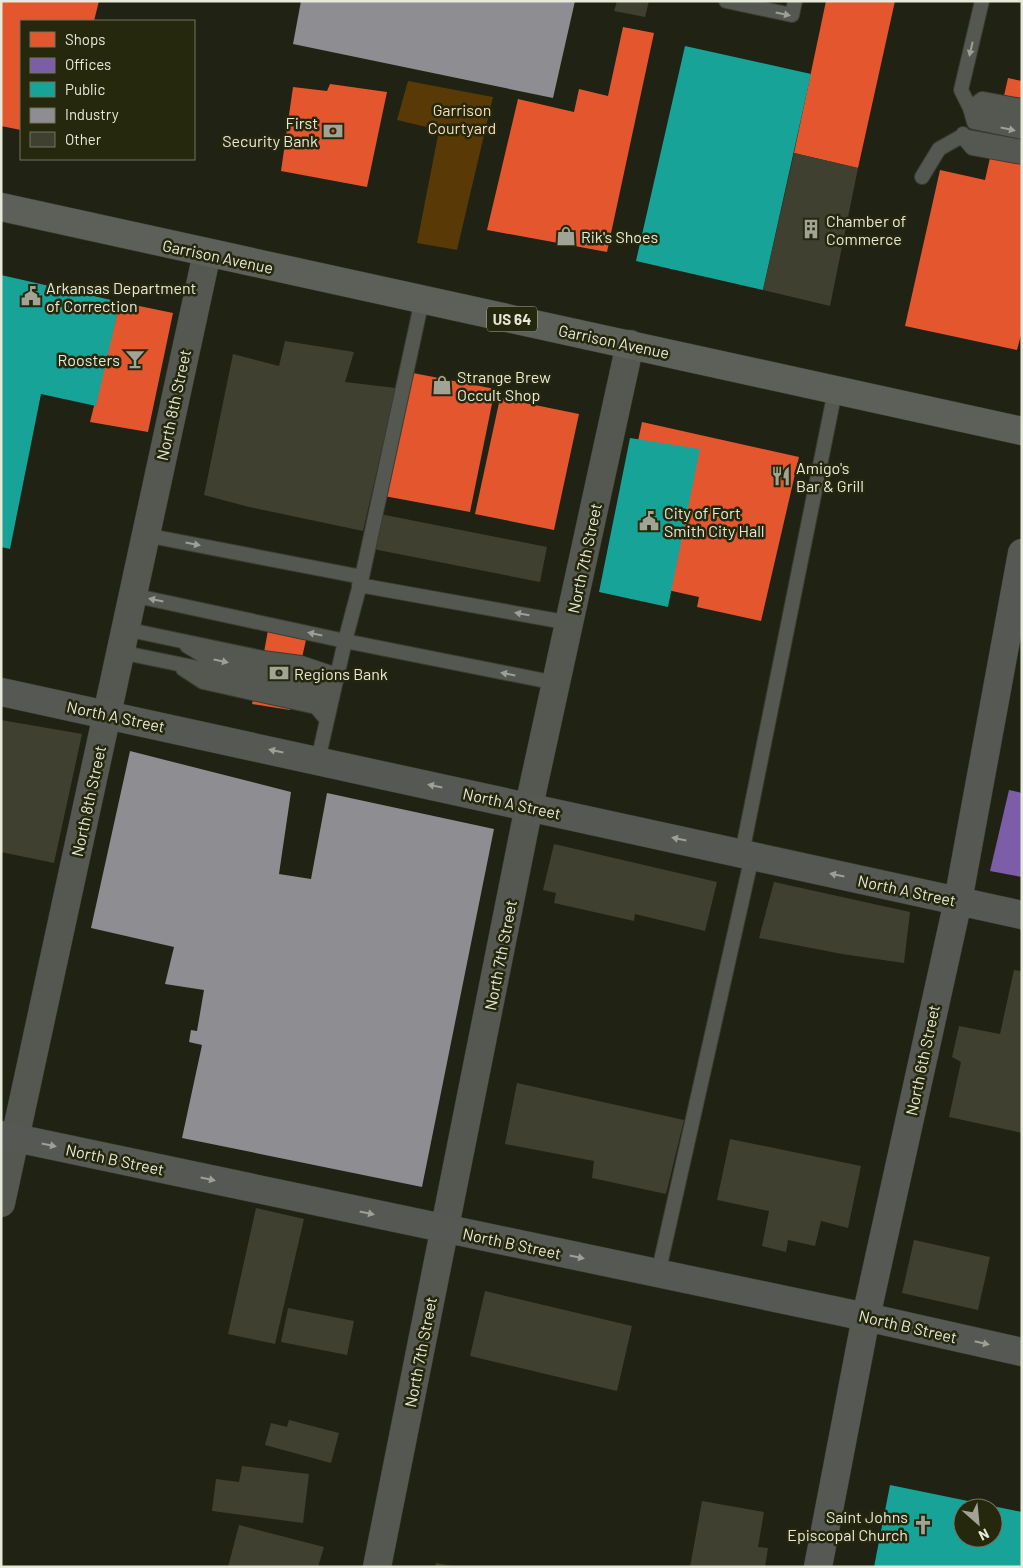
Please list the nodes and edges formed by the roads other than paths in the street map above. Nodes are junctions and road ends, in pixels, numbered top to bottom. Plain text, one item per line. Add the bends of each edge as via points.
1 (726, 1) edge
2 (795, 1) edge
3 (982, 1) edge
4 (1022, 106) edge
5 (970, 108) junction
6 (1022, 119) edge
7 (974, 122) junction
8 (1022, 132) edge
9 (962, 136) junction
10 (1022, 147) edge
11 (1022, 157) edge
12 (922, 177) dead end
13 (2, 213) edge
14 (207, 253) junction
15 (422, 300) junction
16 (630, 344) junction
17 (835, 391) junction
18 (1022, 431) edge
19 (146, 535) junction
20 (1022, 553) edge
21 (361, 581) junction
22 (132, 595) junction
23 (570, 623) junction
24 (123, 640) junction
25 (178, 640) junction
26 (345, 641) junction
27 (177, 664) junction
28 (337, 675) junction
29 (556, 683) junction
30 (1, 692) edge
31 (331, 698) junction
32 (106, 714) junction
33 (327, 720) junction
34 (318, 760) junction
35 (529, 806) junction
36 (747, 855) junction
37 (958, 901) junction
38 (1022, 915) edge
39 (8, 1137) edge
40 (1, 1203) edge
41 (445, 1229) junction
42 (658, 1274) junction
43 (866, 1317) junction
44 (1022, 1352) edge
45 (377, 1567) edge
46 (818, 1567) edge

1 -> 2 lane via 792,16
3 -> 5 lane via 961,90
4 - 5 lane via 982,99
5 - 6 lane
5 - 7 lane
7 -> 8 lane
7 - 9 lane
9 - 10 lane
9 - 11 lane via 972,148
9 - 12 lane via 939,149
13 - 14 main road, Garrison Avenue / US 64
14 - 15 main road, Garrison Avenue / US 64
14 - 19 street, North 8th Street
15 - 16 main road, Garrison Avenue / US 64
15 - 21 lane
16 - 17 main road, Garrison Avenue / US 64
16 - 23 street, North 7th Street
17 - 18 main road, Garrison Avenue / US 64
17 - 36 lane
19 -> 21 lane
19 - 22 street, North 8th Street
20 - 37 street, North 6th Street
23 -> 21 lane
21 - 26 lane
22 - 24 street, North 8th Street
26 -> 22 lane
23 - 29 street, North 7th Street
24 - 25 lane
24 - 27 lane
24 - 32 street, North 8th Street
25 - 28 lane via 301,663
25 -> 31 lane via 207,658 322,683
26 - 28 lane
29 -> 26 lane
27 - 31 lane
27 - 33 lane via 202,682 316,707
28 - 31 lane
29 - 35 street, North 7th Street
30 - 32 street, North A Street
31 - 33 lane
34 -> 32 street, North A Street
32 - 39 street, North 8th Street
33 - 34 lane
35 -> 34 street, North A Street
36 -> 35 street, North A Street
35 - 41 street, North 7th Street
37 -> 36 street, North A Street
36 - 42 lane
37 - 38 street, North A Street
37 - 43 street, North 6th Street
39 - 40 street, North 8th Street
39 -> 41 street, North B Street
41 -> 42 street, North B Street
41 - 45 street, North 7th Street
42 - 43 street, North B Street
43 -> 44 street, North B Street
43 - 46 street, North 6th Street

